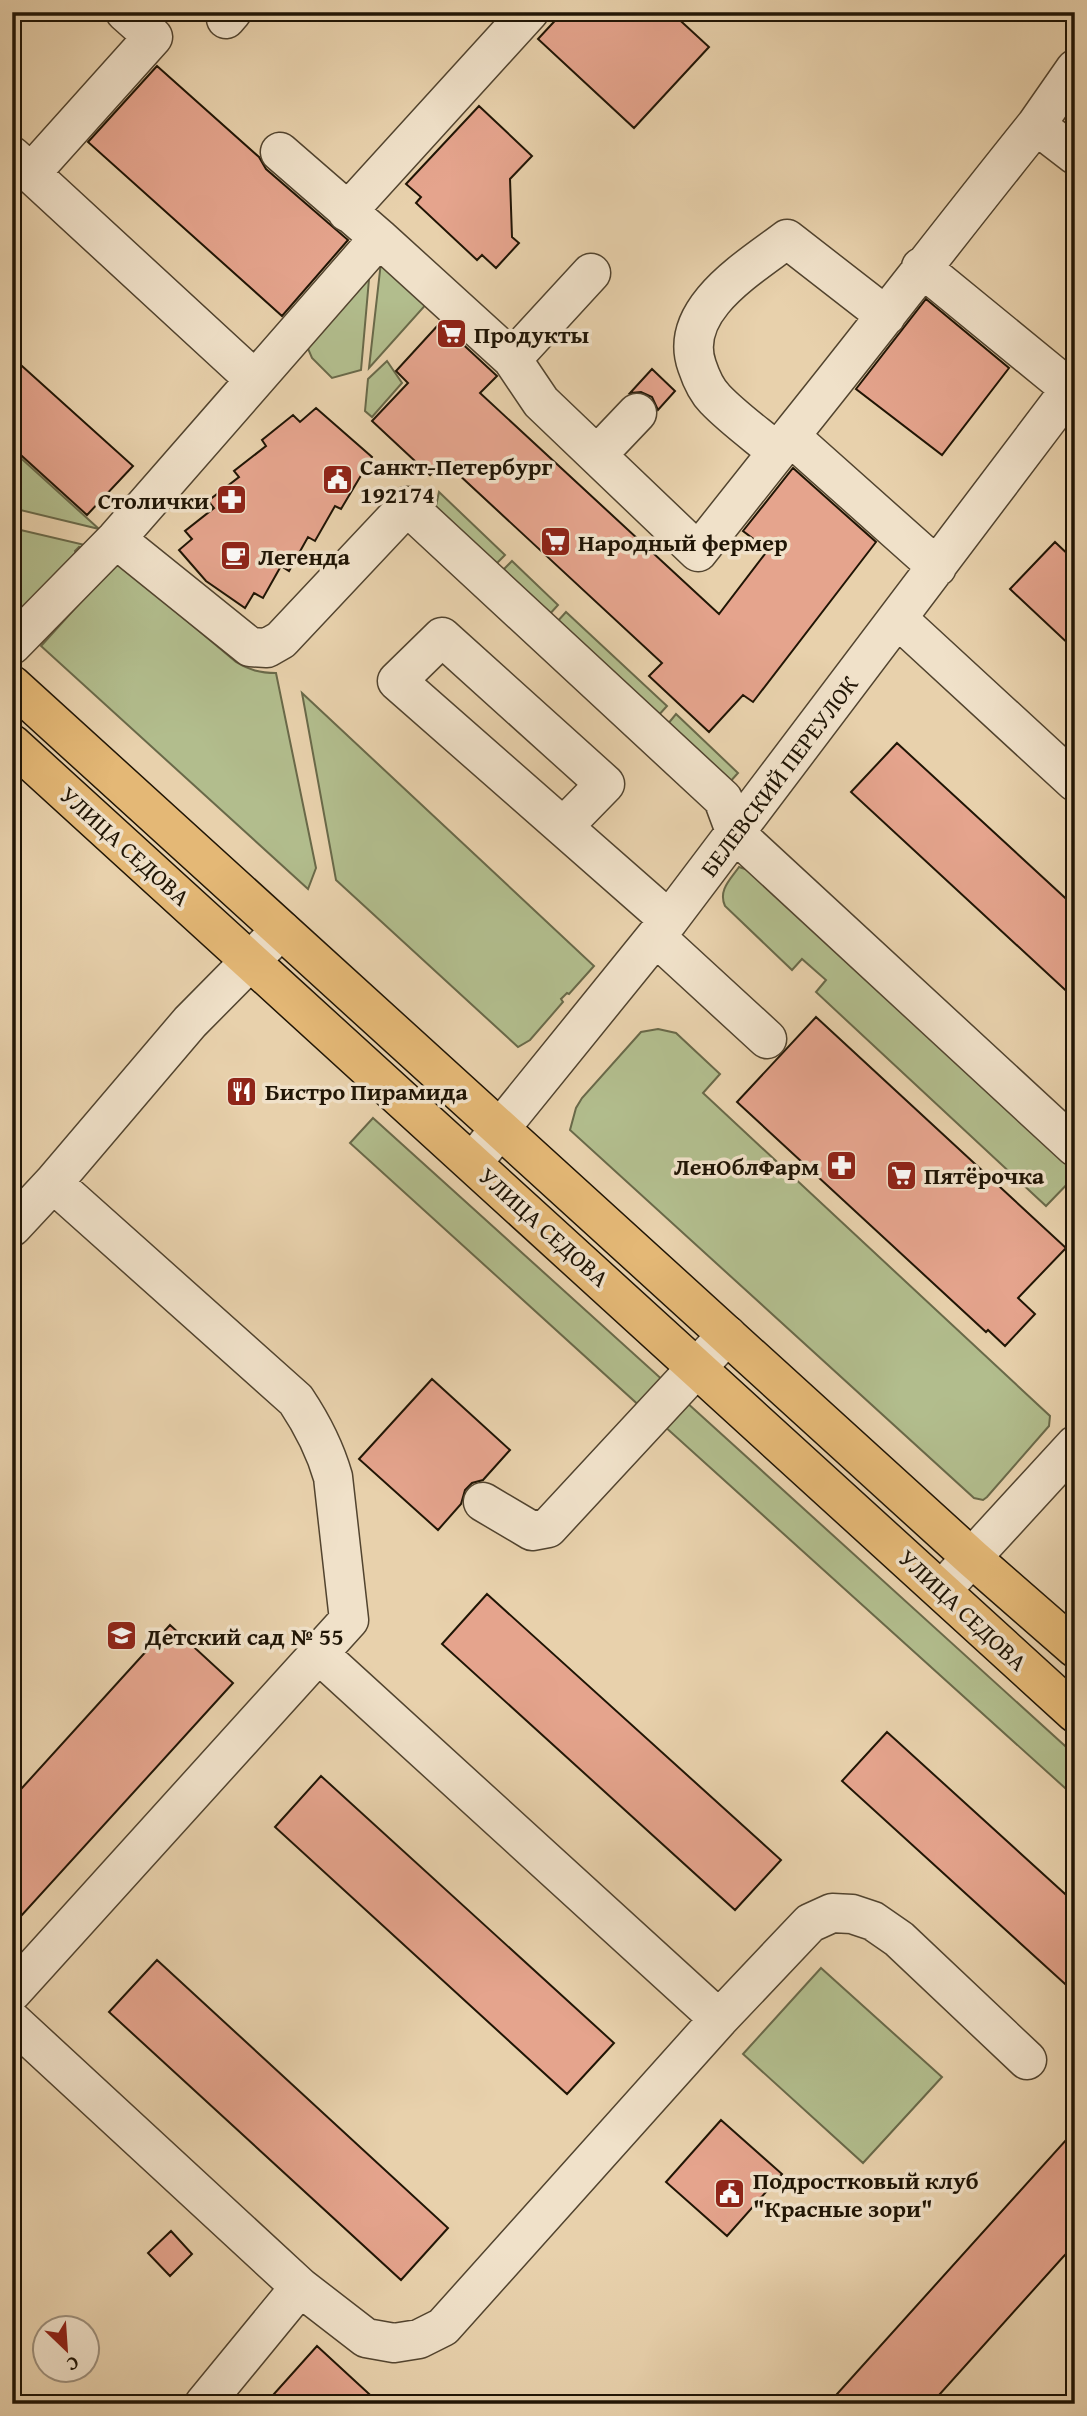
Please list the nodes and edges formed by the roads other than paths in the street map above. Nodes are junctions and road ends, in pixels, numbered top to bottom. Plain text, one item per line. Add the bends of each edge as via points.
1 (125, 12) edge
2 (529, 12) edge
3 (1075, 69) edge
4 (1036, 125) junction
5 (280, 152) dead end
6 (1075, 155) edge
7 (22, 165) edge
8 (347, 212) junction
9 (379, 237) junction
10 (921, 267) junction
11 (592, 273) dead end
12 (886, 316) junction
13 (512, 359) junction
14 (254, 379) junction
15 (1072, 386) edge
16 (637, 412) dead end
17 (783, 444) junction
18 (597, 455) junction
19 (116, 539) junction
20 (937, 567) junction
21 (898, 619) junction
22 (12, 645) edge
23 (12, 685) edge
24 (12, 744) edge
25 (1075, 782) edge
26 (564, 826) junction
27 (736, 834) junction
28 (663, 929) junction
29 (281, 930) junction
30 (251, 961) junction
31 (767, 1039) dead end
32 (500, 1129) junction
33 (1075, 1147) edge
34 (473, 1162) junction
35 (53, 1183) junction
36 (12, 1227) edge
37 (727, 1335) junction
38 (698, 1367) junction
39 (1075, 1445) edge
40 (483, 1502) dead end
41 (972, 1558) junction
42 (942, 1590) junction
43 (1075, 1648) edge
44 (319, 1654) junction
45 (1075, 1713) edge
46 (12, 1992) edge
47 (719, 2019) junction
48 (12, 2021) edge
49 (1027, 2060) dead end
50 (300, 2287) junction
51 (204, 2404) edge

1 - 7 street via 153,37
2 - 8 street
3 - 4 street
4 - 6 street
4 - 10 street
5 - 8 street
7 - 14 street
8 - 9 street
9 - 13 street
9 - 14 street
10 - 12 street
10 - 15 street
11 - 13 street
12 - 17 street
12 - 17 street via 787,239 706,307 694,334 694,358 701,379 714,398
13 - 18 street via 541,402
14 - 19 street
15 - 20 street, БЕЛЕВСКИЙ ПЕРЕУЛОК
16 - 18 street
17 - 18 street via 698,552
17 - 20 street
19 - 22 street
19 - 27 street via 250,647 267,648 281,640 407,506 723,799
20 - 21 street, БЕЛЕВСКИЙ ПЕРЕУЛОК
21 - 25 street
21 - 27 street, БЕЛЕВСКИЙ ПЕРЕУЛОК
23 - 29 main road, УЛИЦА СЕДОВА
24 - 30 main road, УЛИЦА СЕДОВА
26 - 26 street via 397,681 442,637 605,784
26 - 28 street
27 - 28 street, БЕЛЕВСКИЙ ПЕРЕУЛОК
27 - 33 street
28 - 31 street
28 - 32 street, БЕЛЕВСКИЙ ПЕРЕУЛОК
29 - 30 street
29 - 32 main road, УЛИЦА СЕДОВА
30 - 34 main road, УЛИЦА СЕДОВА
30 - 35 street via 190,1022
32 - 34 street, БЕЛЕВСКИЙ ПЕРЕУЛОК
32 - 37 main road, УЛИЦА СЕДОВА
34 - 38 main road, УЛИЦА СЕДОВА
35 - 36 street
35 - 44 street via 296,1400 307,1416 333,1477 349,1620
37 - 38 street
37 - 41 main road, УЛИЦА СЕДОВА
38 - 40 street via 548,1528 532,1531
38 - 42 main road, УЛИЦА СЕДОВА
39 - 41 street
41 - 42 street
41 - 43 main road, УЛИЦА СЕДОВА
42 - 45 main road, УЛИЦА СЕДОВА
44 - 46 street
44 - 47 street
47 - 49 street via 810,1923 832,1913 852,1914 873,1921 899,1939
47 - 50 street via 443,2327 419,2339 394,2343 366,2338
48 - 50 street
50 - 51 street

